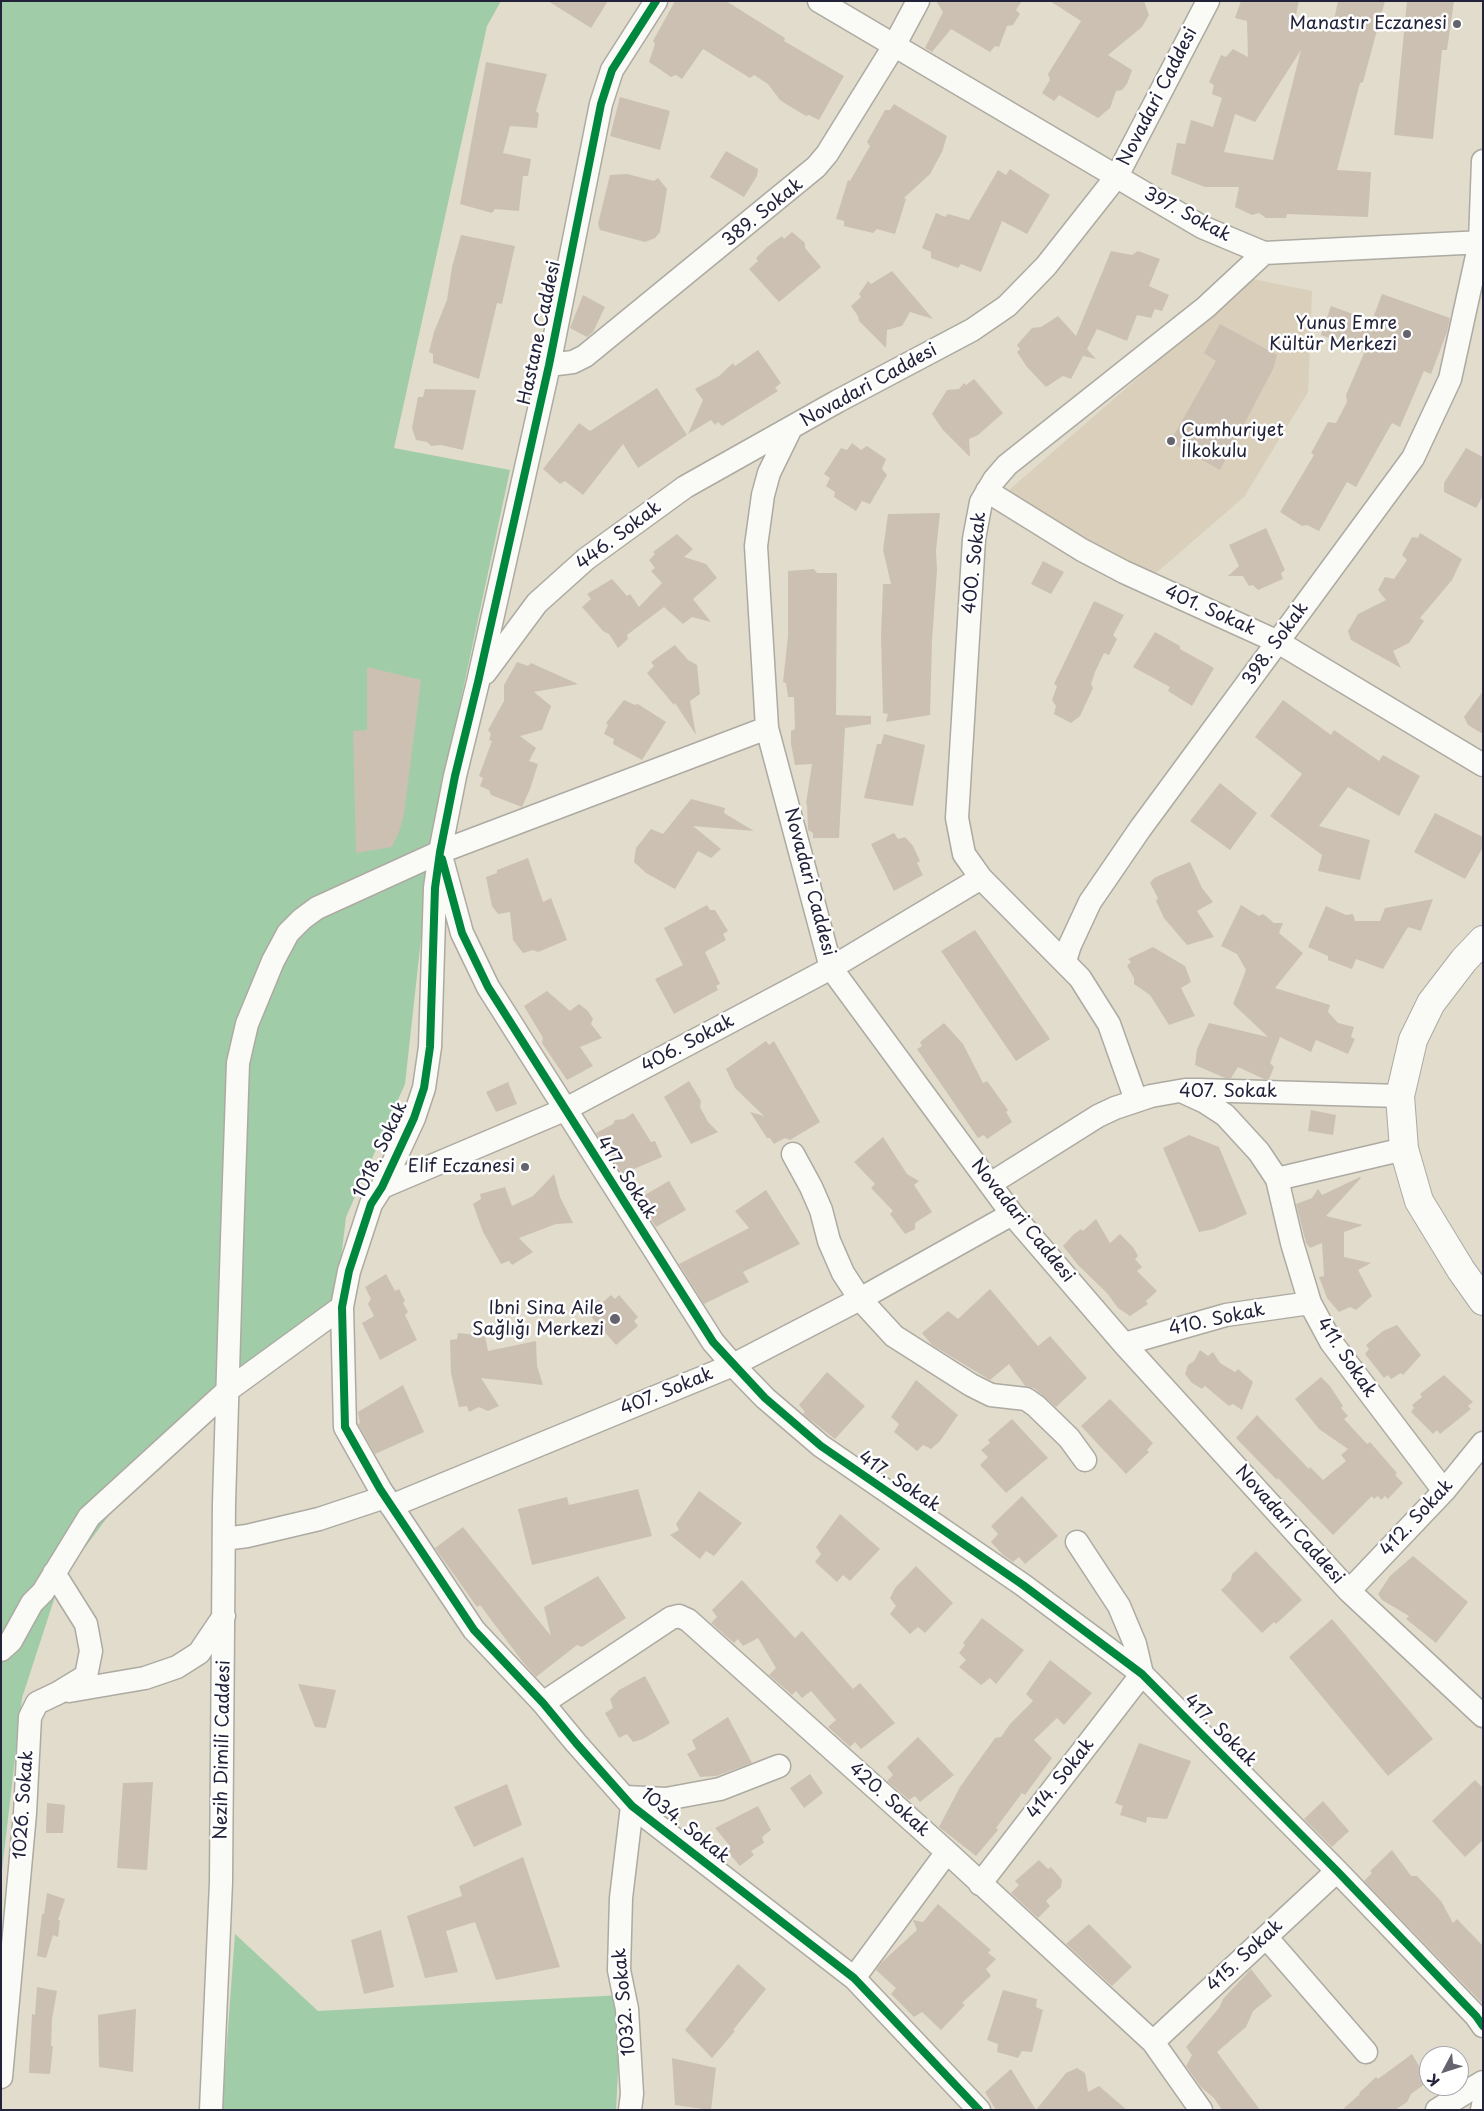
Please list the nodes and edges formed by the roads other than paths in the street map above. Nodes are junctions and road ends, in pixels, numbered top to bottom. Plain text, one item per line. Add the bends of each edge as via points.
1 (656, 1) edge
2 (819, 1) edge
3 (918, 1) edge
4 (1208, 1) edge
5 (894, 46) junction
6 (1483, 161) edge
7 (1117, 176) junction
8 (1482, 242) edge
9 (1264, 253) junction
10 (550, 365) junction
11 (791, 428) junction
12 (987, 491) junction
13 (1278, 642) junction
14 (478, 682) junction
15 (767, 728) junction
16 (1483, 765) edge
17 (440, 852) junction
18 (981, 878) junction
19 (1483, 940) edge
20 (1065, 961) junction
21 (831, 968) junction
22 (1181, 1091) junction
23 (1400, 1096) junction
24 (1136, 1100) junction
25 (564, 1110) junction
26 (1404, 1149) junction
27 (792, 1154) dead end
28 (1277, 1179) junction
29 (990, 1184) junction
30 (382, 1187) junction
31 (1012, 1214) junction
32 (860, 1299) junction
33 (1483, 1301) edge
34 (1310, 1303) junction
35 (342, 1307) junction
36 (1124, 1344) junction
37 (733, 1365) junction
38 (228, 1390) junction
39 (1483, 1443) edge
40 (1085, 1460) dead end
41 (1444, 1491) junction
42 (388, 1501) junction
43 (224, 1539) junction
44 (1077, 1542) dead end
45 (54, 1574) junction
46 (1349, 1591) junction
47 (224, 1616) junction
48 (1, 1650) edge
49 (1142, 1674) junction
50 (58, 1693) junction
51 (543, 1703) junction
52 (1483, 1716) edge
53 (778, 1766) dead end
54 (629, 1801) junction
55 (946, 1852) junction
56 (1337, 1871) junction
57 (980, 1884) junction
58 (1266, 1937) junction
59 (854, 1978) junction
60 (1483, 2026) edge
61 (1153, 2042) junction
62 (1366, 2052) dead end
63 (1, 2077) edge
64 (1483, 2082) edge
65 (1483, 2105) edge
66 (211, 2110) edge
67 (630, 2110) edge
68 (979, 2110) edge
69 (1201, 2110) edge
70 (1437, 2110) edge
71 (1482, 2110) edge

1 - 10 street, Hastane Caddesi via 606,83
2 - 5 street, 397. Sokak
3 - 5 street, 389. Sokak
4 - 7 street, Novadari Caddesi
5 - 7 street, 397. Sokak
5 - 10 street, 389. Sokak via 827,154 810,174 585,356 573,362
6 - 8 street, 398. Sokak
7 - 9 street, 397. Sokak via 1202,228
7 - 11 street, Novadari Caddesi via 1046,266 1008,306 972,330
8 - 9 street, 397. Sokak
8 - 13 street, 398. Sokak via 1450,379 1413,458
9 - 12 street, 400. Sokak via 1206,307 1013,460
10 - 14 street, Hastane Caddesi
11 - 14 street, 446. Sokak via 685,487 586,560 537,602
11 - 15 street, Novadari Caddesi via 769,473 756,546
12 - 13 street, 401. Sokak via 1124,572
12 - 18 street, 400. Sokak via 981,502 974,539 957,818 964,854
13 - 16 street, 401. Sokak
13 - 20 street, 398. Sokak via 1090,902
14 - 17 street, Hastane Caddesi
15 - 17 street, Nezih Dimili Caddesi
15 - 21 street, Novadari Caddesi
17 - 25 street, 417. Sokak via 462,933 488,987
17 - 30 street, 1018. Sokak via 435,888 430,1047 424,1088 414,1118
17 - 38 street, Nezih Dimili Caddesi via 317,908 302,919 288,933 273,961 247,1024 238,1063
18 - 20 street, 400. Sokak
18 - 21 street, 406. Sokak
19 - 23 main road via 1431,1003 1413,1040
20 - 24 street via 1080,978 1109,1024
21 - 25 street, 406. Sokak
21 - 29 street, Novadari Caddesi
22 - 23 street, 407. Sokak
22 - 24 street, 407. Sokak
22 - 28 street, 411. Sokak via 1225,1115 1259,1152
23 - 26 main road
24 - 29 street, 407. Sokak via 1098,1116
25 - 30 street, 406. Sokak
25 - 37 street, 417. Sokak via 713,1342
26 - 28 street
26 - 33 main road via 1419,1201 1460,1270
27 - 32 street via 818,1203 840,1265
28 - 34 street, 411. Sokak
29 - 31 street, Novadari Caddesi
30 - 35 street, 1018. Sokak via 371,1204 349,1271
31 - 32 street, 407. Sokak
31 - 36 street, Novadari Caddesi
32 - 37 street, 407. Sokak
32 - 40 street via 894,1336 962,1379 991,1395 1026,1399 1036,1406 1069,1438
34 - 36 street, 410. Sokak via 1226,1315
34 - 41 street, 411. Sokak via 1330,1342
35 - 38 street
35 - 42 street, 1018. Sokak via 345,1427
36 - 46 street, Novadari Caddesi
37 - 42 street, 407. Sokak
37 - 49 street, 417. Sokak via 765,1398 821,1446 1023,1585
38 - 43 street, Nezih Dimili Caddesi
38 - 45 street via 89,1517
39 - 41 street, 412. Sokak
41 - 46 street, 412. Sokak
42 - 43 street, 407. Sokak
42 - 51 street, 1034. Sokak via 474,1630
43 - 47 street, Nezih Dimili Caddesi
44 - 49 street via 1119,1606
45 - 48 street via 32,1603 11,1641
45 - 50 street, 1026. Sokak via 86,1624 91,1651 86,1676
46 - 52 street, Novadari Caddesi
47 - 50 street via 199,1653 177,1668 145,1678
47 - 66 street, Nezih Dimili Caddesi via 221,1882
49 - 56 street, 417. Sokak
49 - 57 street, 414. Sokak
50 - 63 street, 1026. Sokak via 37,1703 30,1717 25,1813
51 - 54 street, 1034. Sokak
51 - 55 street, 420. Sokak via 671,1618 679,1616 688,1620
53 - 54 street via 720,1789 666,1799
54 - 59 street, 1034. Sokak
54 - 67 street, 1032. Sokak via 619,1970 627,2009
55 - 57 street, 420. Sokak
55 - 59 street
56 - 58 street, 415. Sokak
56 - 60 street, 417. Sokak
57 - 61 street, 420. Sokak
58 - 61 street, 415. Sokak
58 - 62 street
59 - 68 street, 1034. Sokak
61 - 69 street, 420. Sokak
64 - 70 street
65 - 71 street

